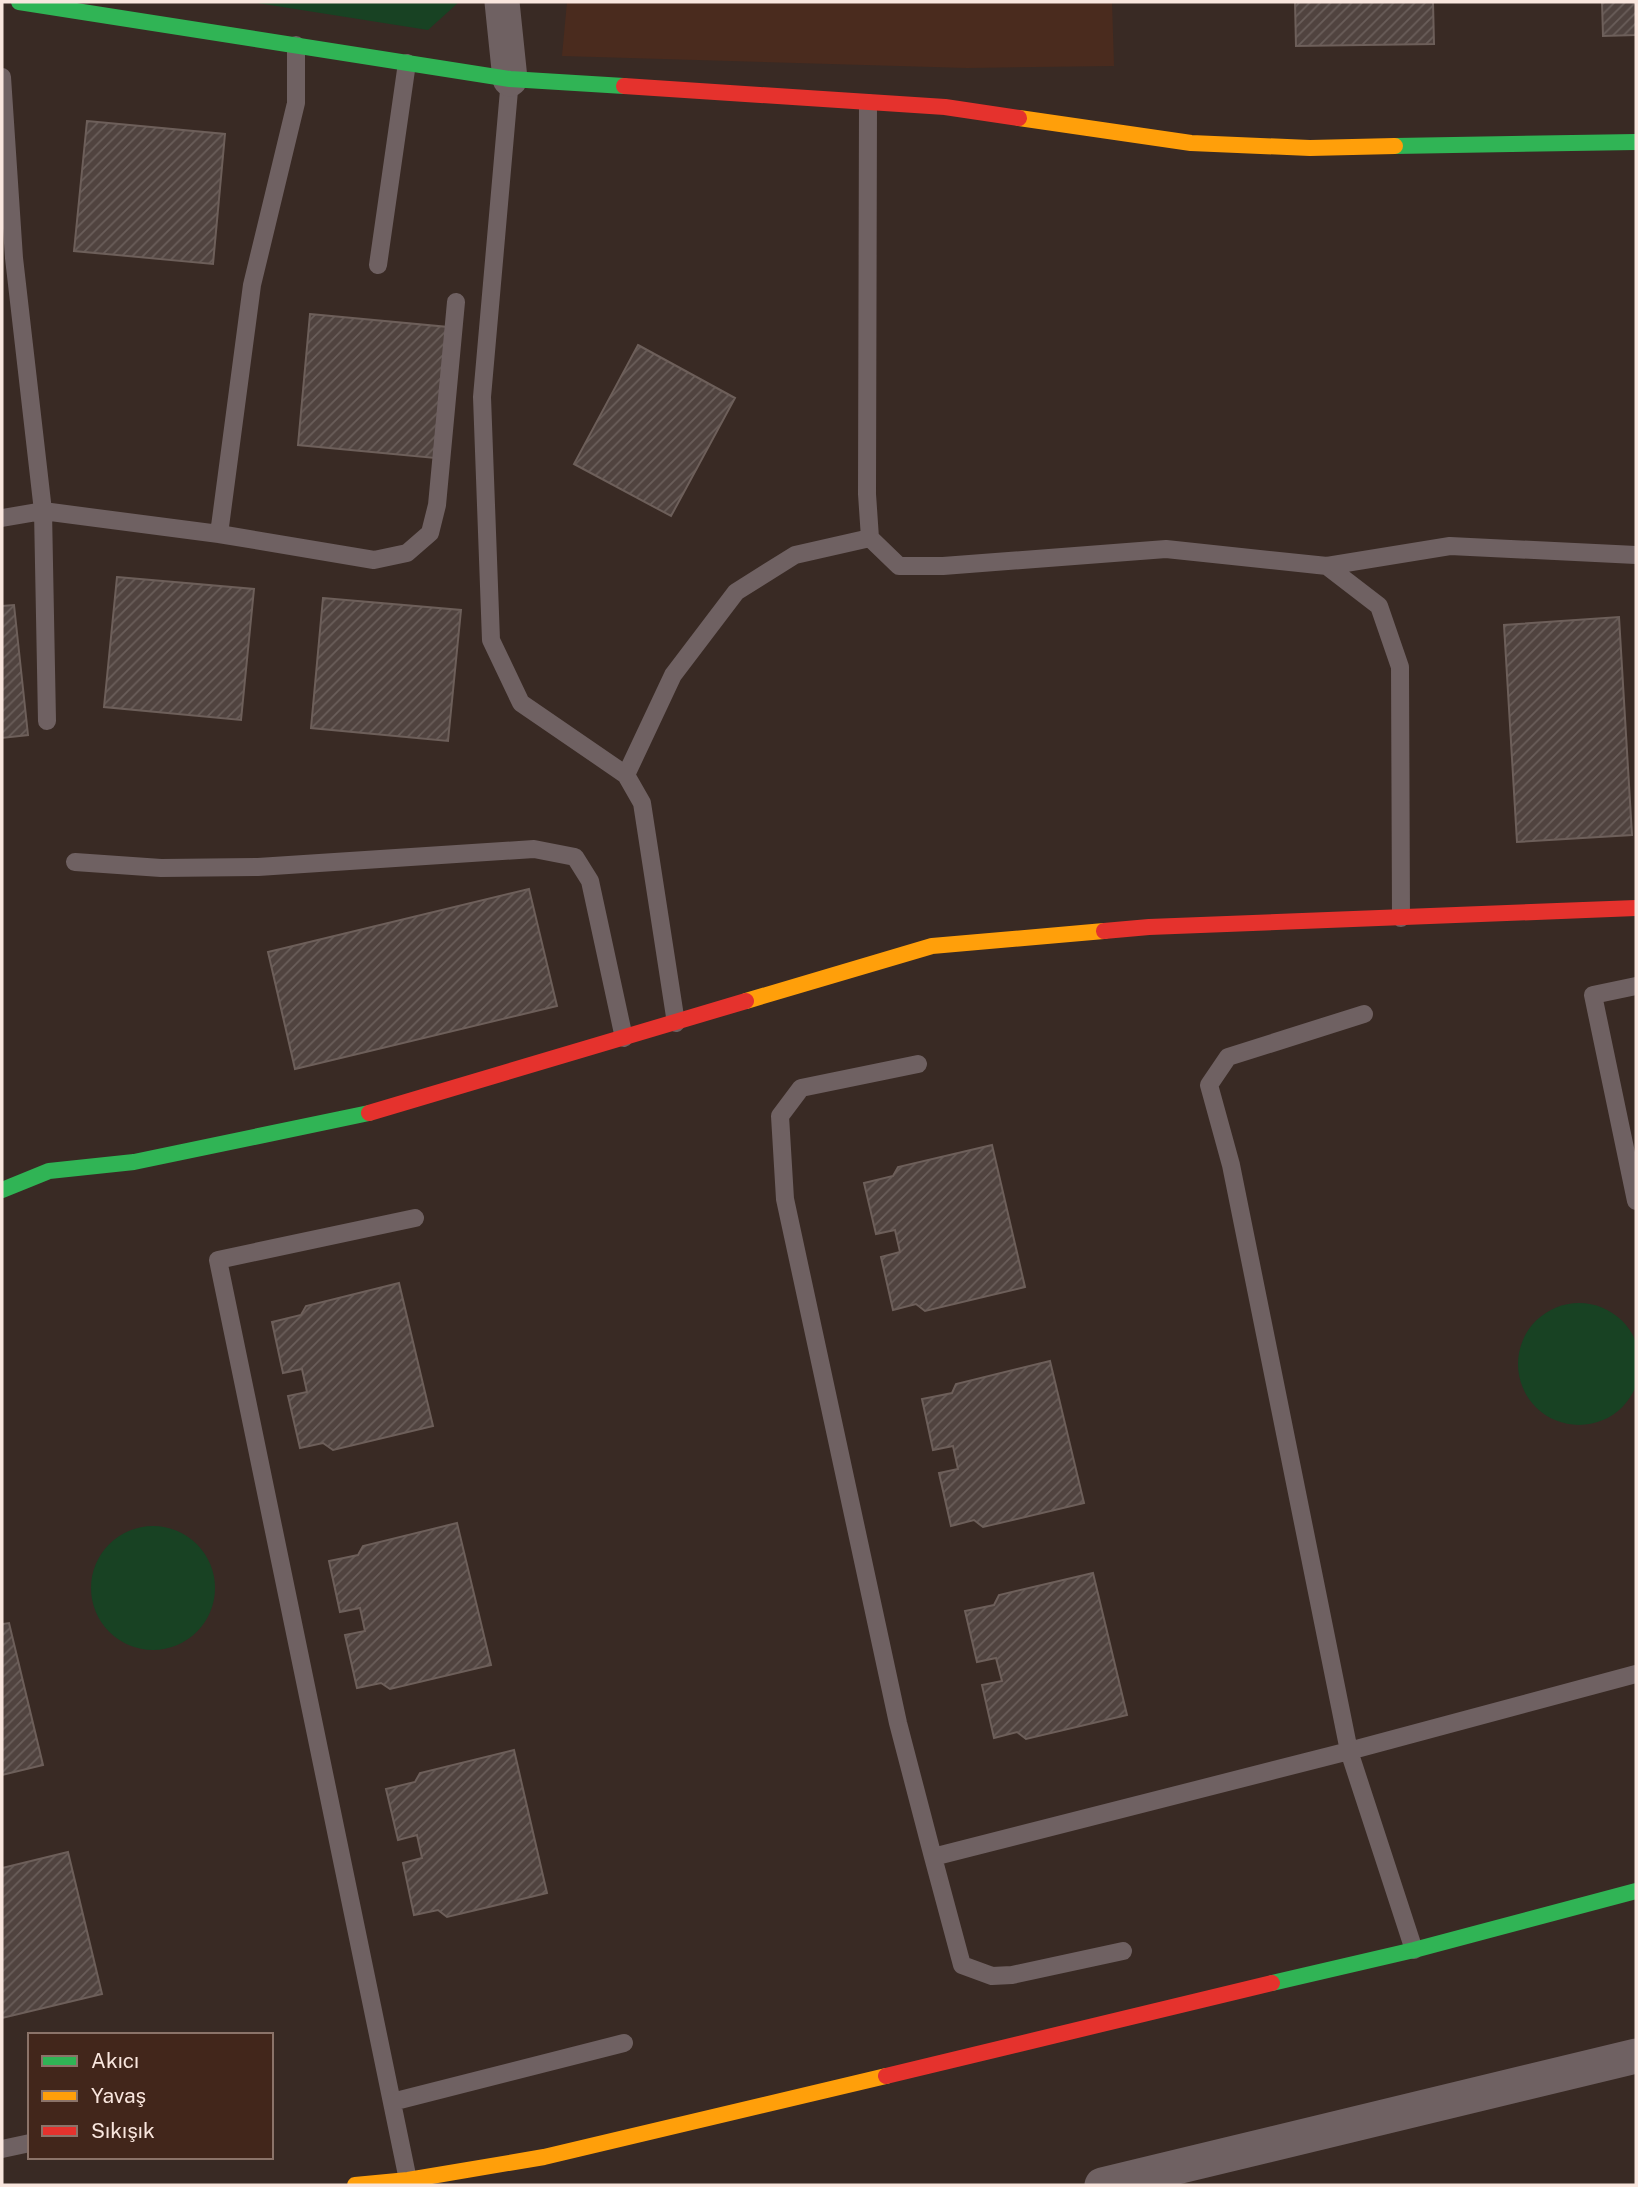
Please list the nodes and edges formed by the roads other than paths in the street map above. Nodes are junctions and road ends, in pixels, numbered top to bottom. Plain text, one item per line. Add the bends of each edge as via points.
1 (19, 2) edge
2 (502, 2) edge
3 (296, 45) junction
4 (407, 63) junction
5 (2, 77) edge
6 (510, 79) junction
7 (868, 103) junction
8 (1636, 142) edge
9 (8, 258) edge
10 (378, 265) dead end
11 (456, 302) dead end
12 (43, 511) junction
13 (2, 518) edge
14 (219, 534) junction
15 (870, 538) junction
16 (1636, 555) edge
17 (1327, 566) junction
18 (47, 721) dead end
19 (626, 775) junction
20 (75, 862) dead end
21 (1636, 908) edge
22 (1401, 918) junction
23 (1636, 986) edge
24 (1364, 1014) dead end
25 (676, 1023) junction
26 (624, 1038) junction
27 (918, 1064) dead end
28 (2, 1190) edge
29 (1636, 1201) edge
30 (415, 1219) dead end
31 (1636, 1674) edge
32 (1349, 1751) junction
33 (933, 1857) junction
34 (1636, 1891) edge
35 (1414, 1950) junction
36 (1123, 1951) dead end
37 (624, 2043) dead end
38 (1636, 2056) edge
39 (392, 2102) junction
40 (28, 2143) edge
41 (2, 2149) edge
42 (408, 2180) junction
43 (355, 2185) edge
44 (1101, 2185) edge

1 - 3 street
2 - 6 street
3 - 4 street
3 - 14 lane via 296,103 252,285
4 - 6 street
4 - 10 lane
5 - 9 lane
6 - 7 street
6 - 19 lane via 482,397 492,640 521,703
7 - 8 street via 945,107 1205,143 1310,148
7 - 15 lane
9 - 12 lane
11 - 14 lane via 437,505 430,533 407,552 374,560
12 - 13 lane
12 - 14 lane
12 - 18 lane
15 - 17 lane via 899,566 1166,549
15 - 19 lane via 795,555 736,592 673,675
16 - 17 lane via 1450,545
17 - 22 lane via 1379,606 1400,667
19 - 25 lane via 642,803
20 - 26 lane via 161,868 258,867 534,849 575,857 590,881
21 - 22 street
22 - 25 street via 1149,927 932,946
23 - 29 lane via 1593,995
24 - 32 lane via 1228,1057 1209,1086 1231,1165
25 - 26 street
26 - 28 street via 359,1116 134,1162 49,1171
27 - 33 lane via 801,1088 780,1116 785,1199 898,1723
30 - 39 lane via 218,1260
31 - 32 lane
32 - 33 lane
32 - 35 lane
33 - 36 lane via 962,1965 992,1976 1012,1975
34 - 35 street
35 - 42 street via 557,2154
37 - 39 lane
38 - 44 street
39 - 42 lane
40 - 41 lane
42 - 43 street

